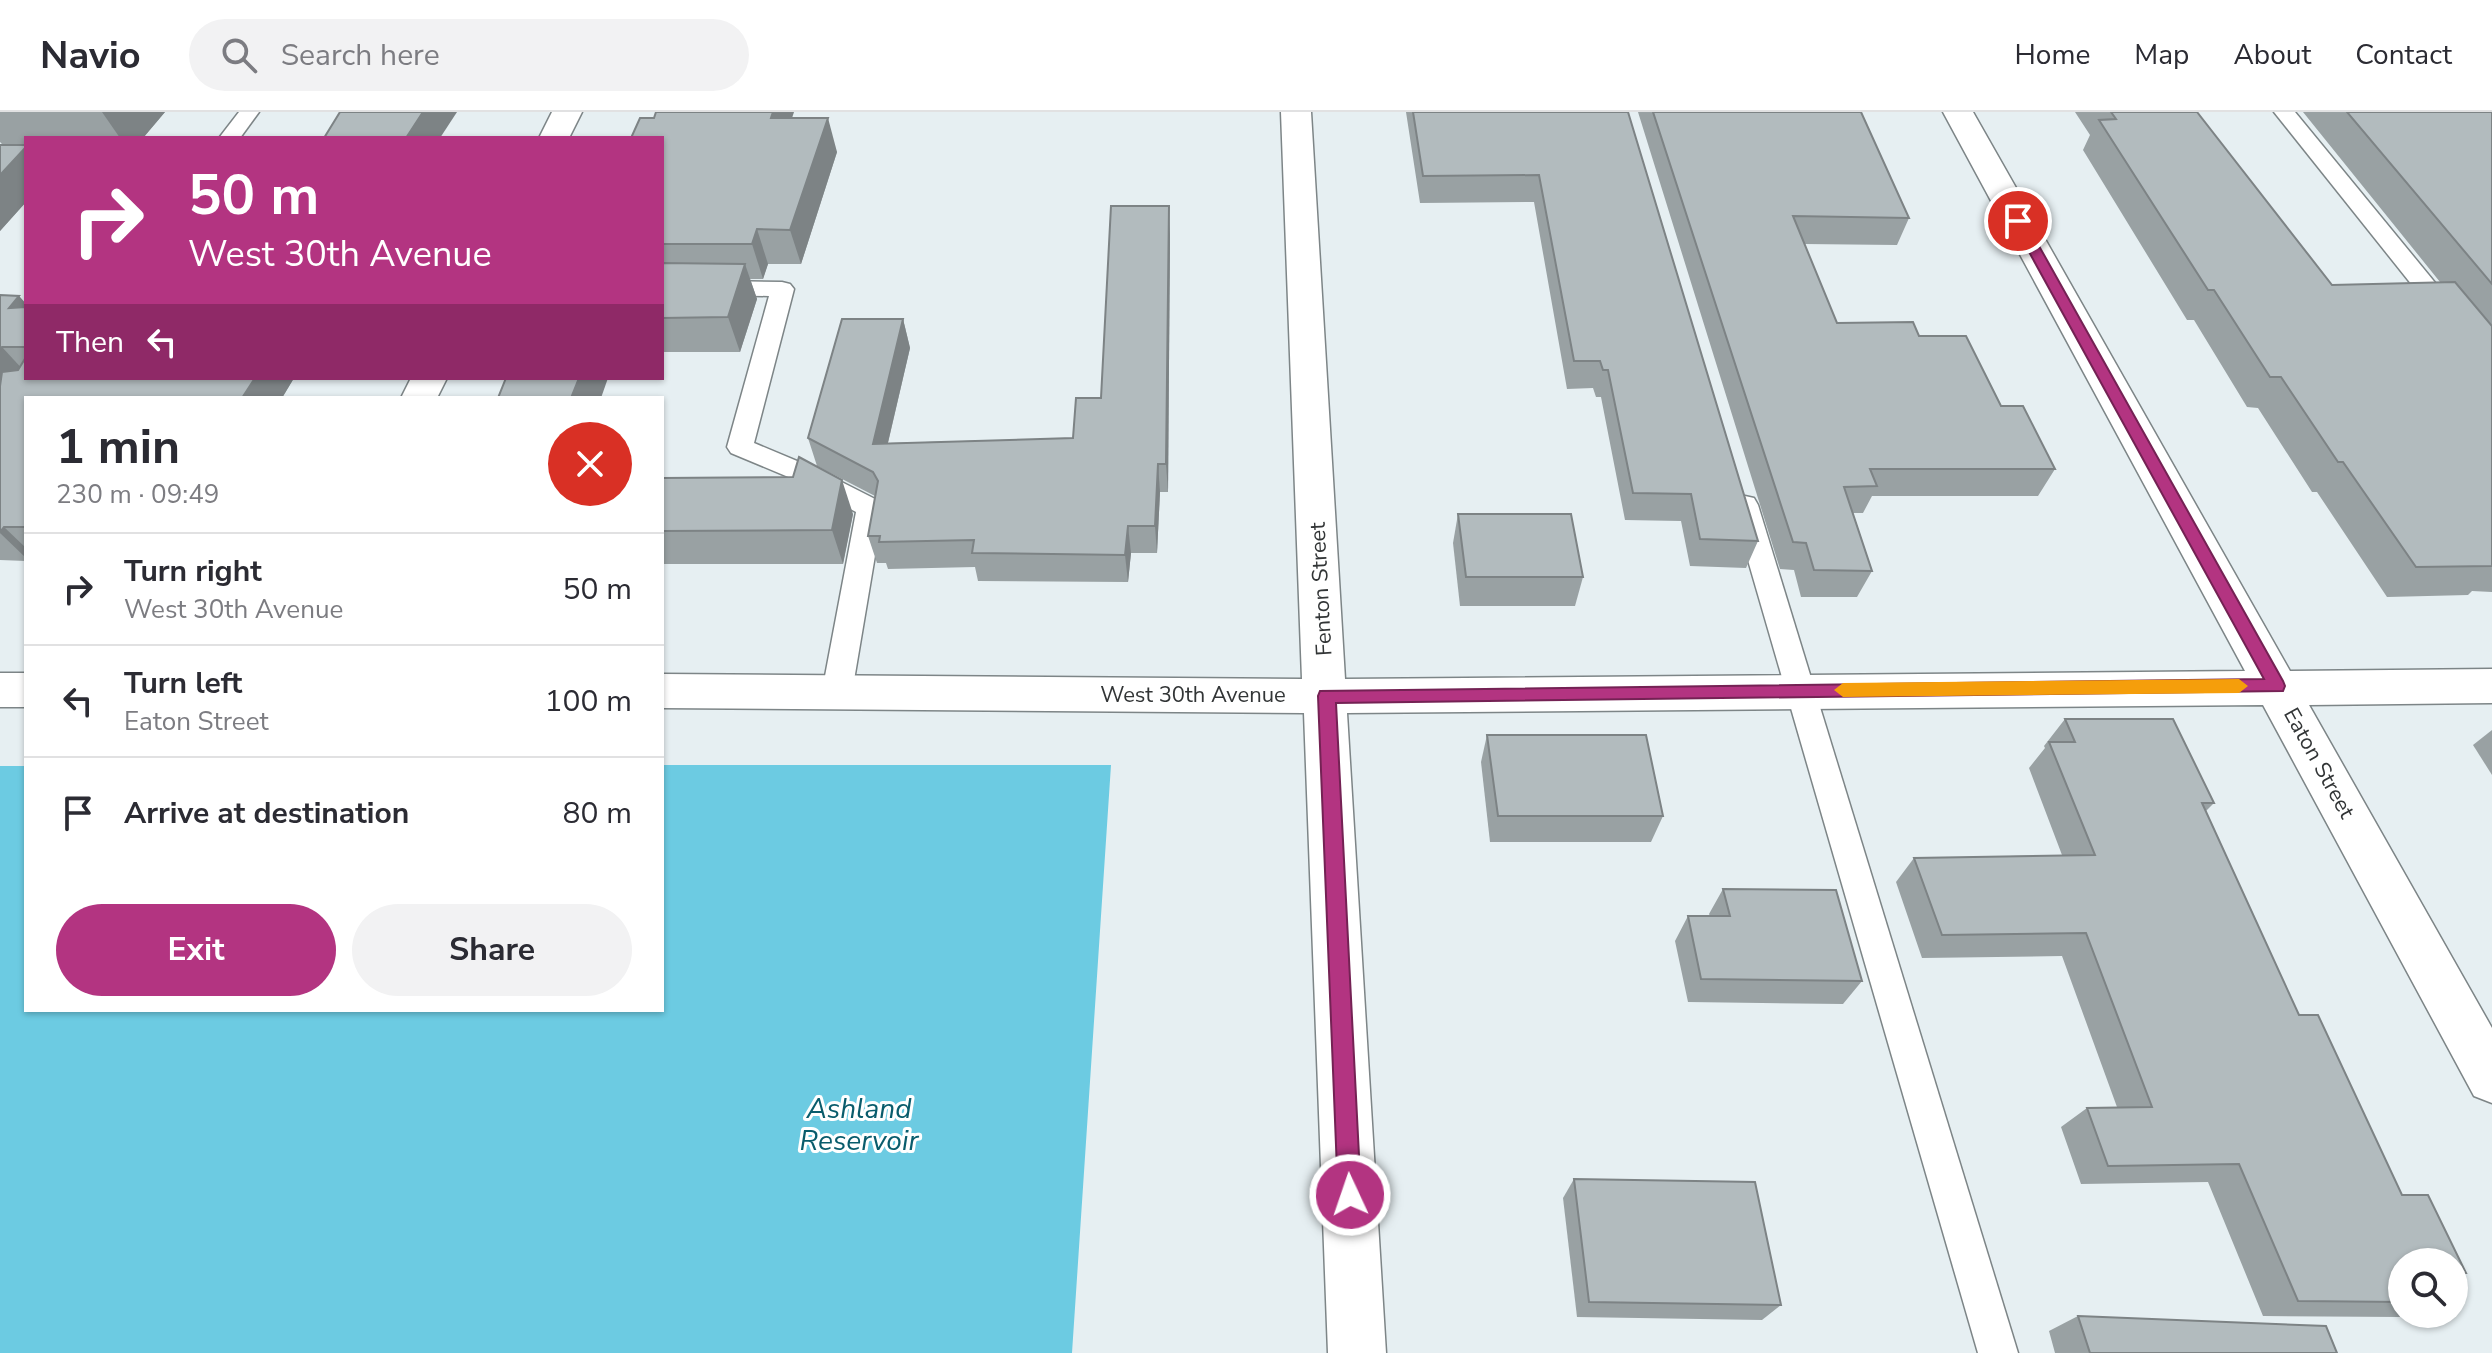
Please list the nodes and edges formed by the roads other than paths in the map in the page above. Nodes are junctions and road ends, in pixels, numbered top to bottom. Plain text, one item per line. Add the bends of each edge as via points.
1 (249, 112) edge
2 (567, 112) edge
3 (1296, 112) edge
4 (1958, 112) edge
5 (2284, 112) edge
6 (231, 136) edge
7 (555, 136) edge
8 (664, 287) edge
9 (2492, 368) edge
10 (1737, 477) edge
11 (2276, 686) junction
12 (2492, 686) edge
13 (0, 690) edge
14 (24, 690) edge
15 (664, 691) edge
16 (1800, 691) junction
17 (837, 692) junction
18 (1327, 696) junction
19 (2492, 1078) edge
20 (1357, 1353) edge
21 (1998, 1353) edge

1 - 6 lane
2 - 7 street
3 - 18 street, Fenton Street
4 - 11 street, Eaton Street
5 - 9 lane
8 - 17 lane via 782,289 740,447 870,508
10 - 16 lane
11 - 12 street, West 30th Avenue
11 - 16 street, West 30th Avenue
11 - 19 street, Eaton Street
13 - 14 street
15 - 17 street, West 30th Avenue
16 - 18 street, West 30th Avenue
16 - 21 lane
17 - 18 street, West 30th Avenue
18 - 20 street, Fenton Street

